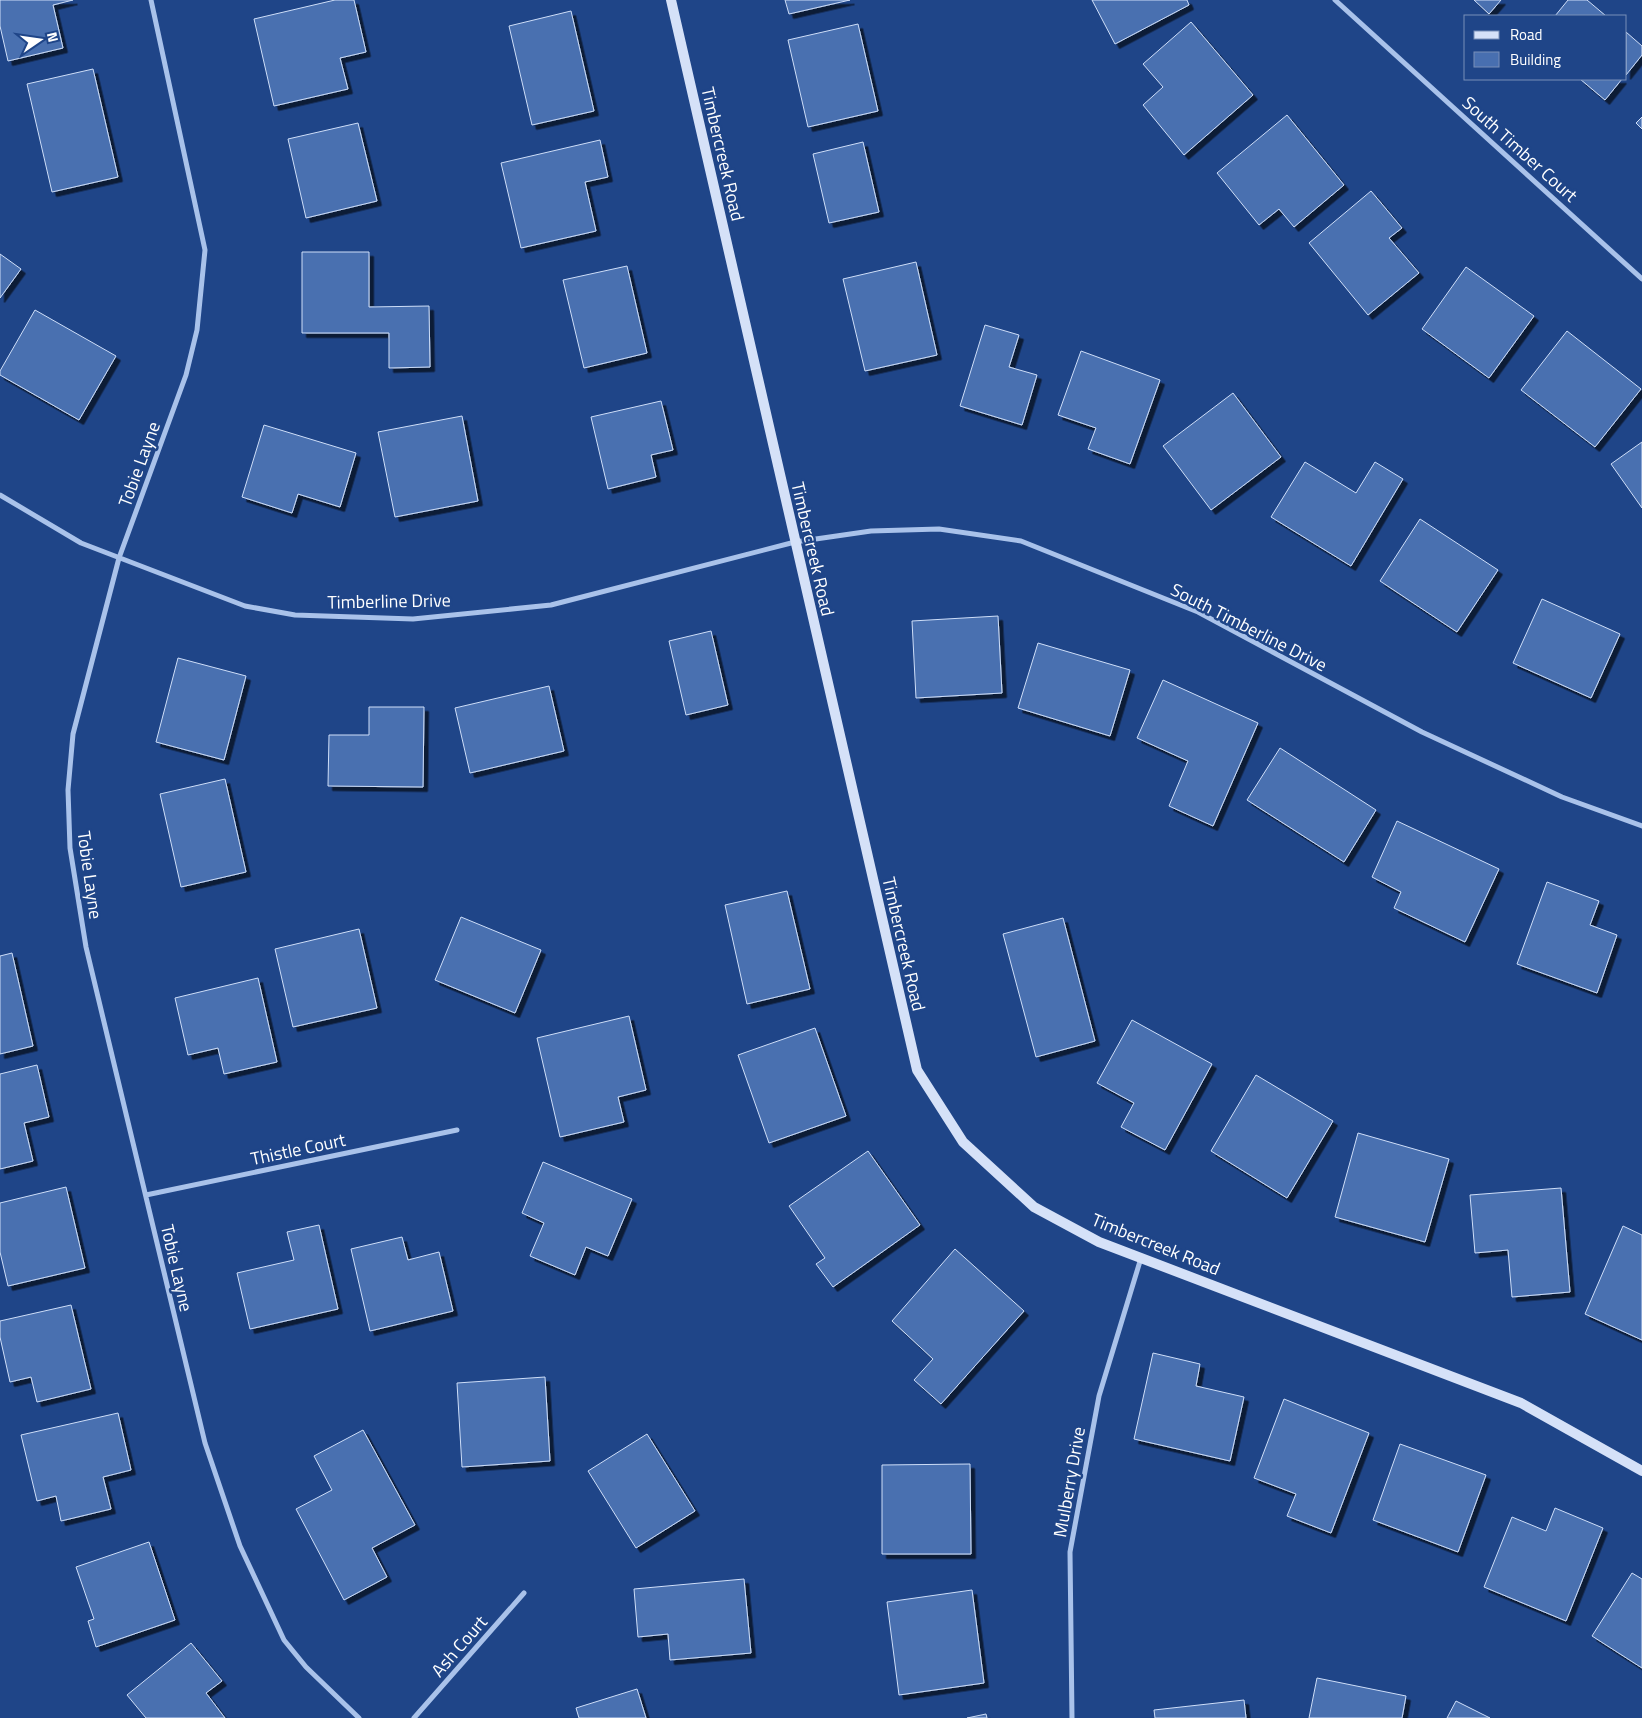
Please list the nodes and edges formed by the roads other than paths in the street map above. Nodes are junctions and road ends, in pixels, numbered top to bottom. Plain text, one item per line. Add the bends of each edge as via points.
1 (151, 0) edge
2 (671, 0) edge
3 (1335, 0) edge
4 (1642, 279) edge
5 (0, 495) edge
6 (795, 542) junction
7 (119, 558) junction
8 (1642, 826) edge
9 (457, 1130) dead end
10 (146, 1195) junction
11 (1142, 1258) junction
12 (1642, 1471) edge
13 (524, 1593) dead end
14 (359, 1718) edge
15 (414, 1718) edge
16 (1072, 1718) edge

1 - 7 street, Tobie Layne via 205,250 198,330 186,375
2 - 6 street, Timbercreek Road
3 - 4 street, South Timber Court
5 - 7 street, Timberline Drive via 81,543
6 - 7 street, Timberline Drive via 551,606 414,618 295,615 245,606
6 - 8 street, South Timberline Drive via 871,531 939,529 1021,541 1198,612 1422,732 1562,797
6 - 11 street, Timbercreek Road via 917,1070 964,1142 1034,1207 1099,1242
7 - 10 street, Tobie Layne via 73,734 68,790 70,848 86,947
9 - 10 street, Thistle Court
10 - 14 street, Tobie Layne via 205,1443 240,1546 284,1640 306,1667
11 - 12 street, Timbercreek Road via 1521,1403
11 - 16 street, Mulberry Drive via 1099,1396 1070,1552
13 - 15 street, Ash Court

